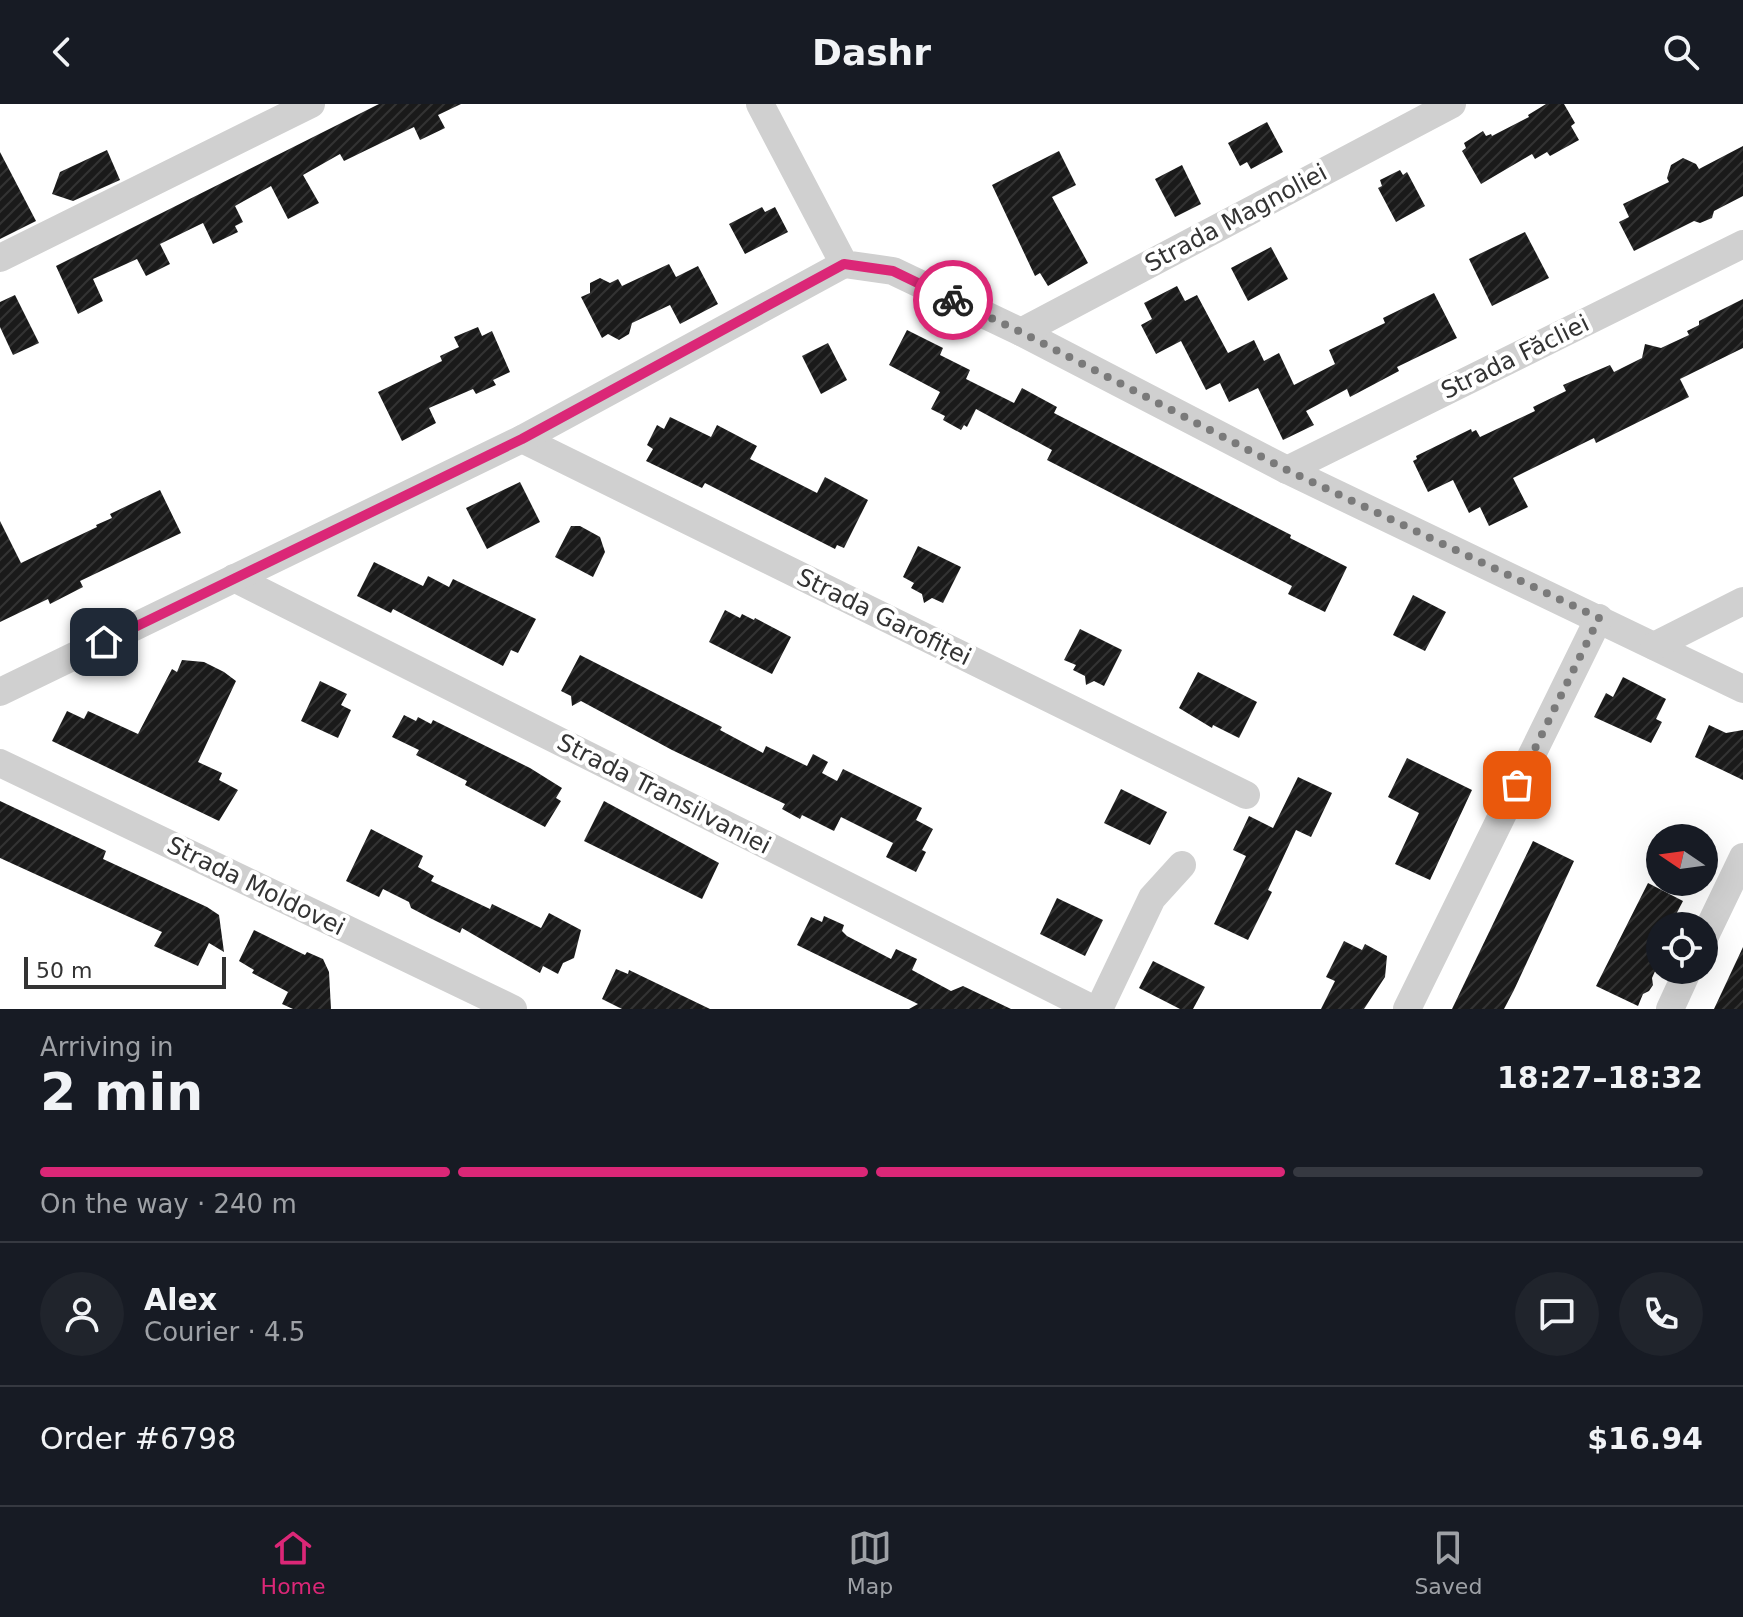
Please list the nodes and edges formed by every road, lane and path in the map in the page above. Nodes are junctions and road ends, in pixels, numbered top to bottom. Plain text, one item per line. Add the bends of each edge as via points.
1 (311, 104) edge
2 (760, 104) edge
3 (1452, 104) edge
4 (1743, 244) edge
5 (0, 258) edge
6 (844, 264) junction
7 (1021, 332) junction
8 (522, 439) junction
9 (1287, 470) junction
10 (234, 578) junction
11 (1743, 601) edge
12 (1599, 618) junction
13 (1654, 646) junction
14 (1743, 689) edge
15 (0, 692) edge
16 (0, 763) edge
17 (1246, 795) dead end
18 (1743, 857) edge
19 (1182, 865) dead end
20 (1717, 912) edge
21 (1682, 984) edge
22 (513, 1009) edge
23 (1096, 1009) edge
24 (1407, 1009) edge
25 (1670, 1009) edge

1 - 5 street
2 - 6 street
3 - 7 street, Strada Magnoliei
4 - 9 street, Strada Făcliei
6 - 7 street via 893,271
6 - 8 street
7 - 9 street
8 - 10 street
8 - 17 street, Strada Garofiței
9 - 12 street
10 - 15 street
10 - 23 street, Strada Transilvaniei
11 - 13 street
12 - 13 street
12 - 24 street
13 - 14 street
16 - 22 street, Strada Moldovei
18 - 20 street
19 - 23 street via 1152,898
21 - 25 street

